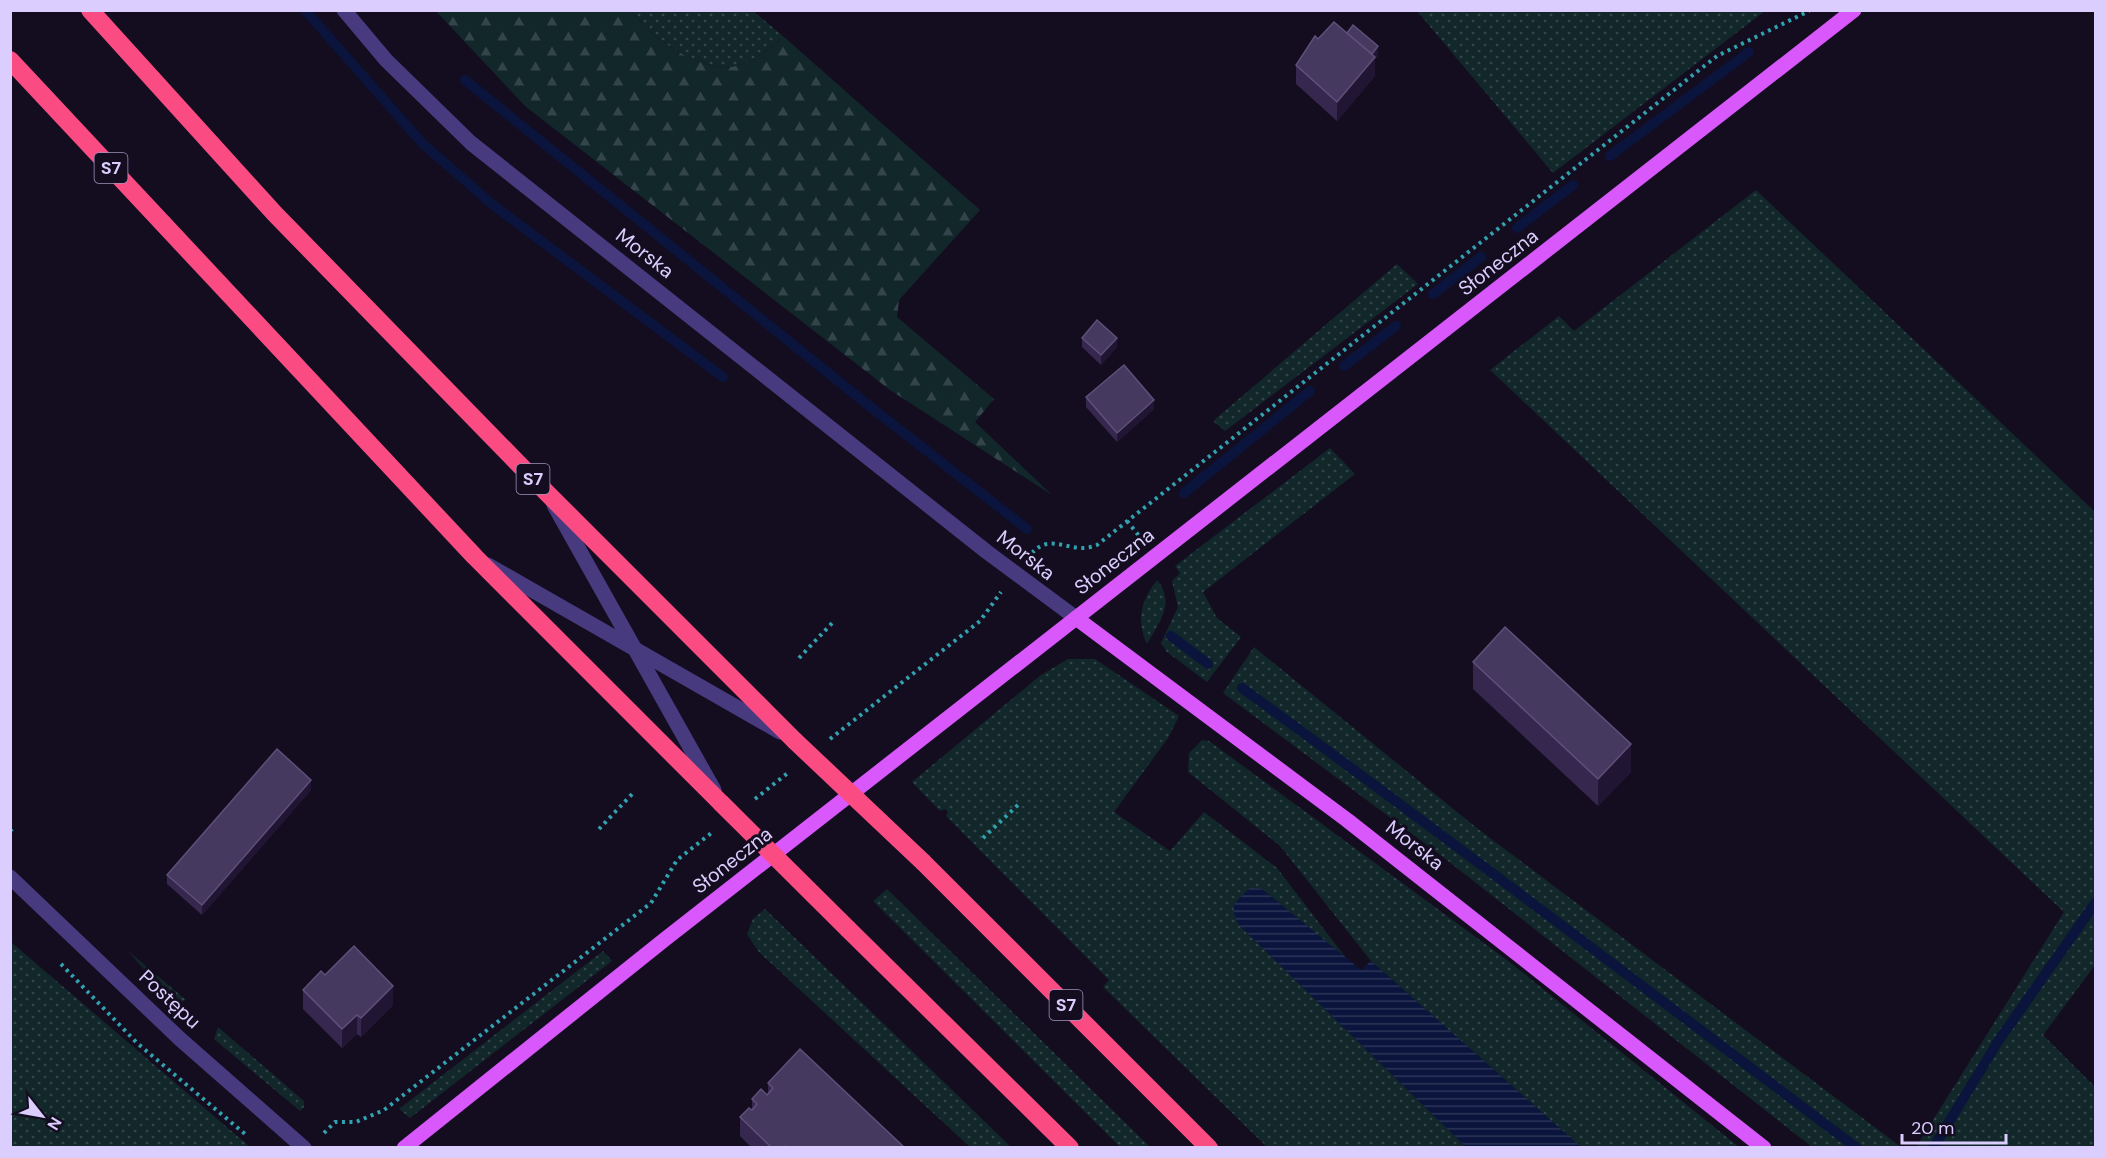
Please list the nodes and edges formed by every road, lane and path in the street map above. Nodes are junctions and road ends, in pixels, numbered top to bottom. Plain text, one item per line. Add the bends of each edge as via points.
1 (90, 10) edge
2 (344, 10) edge
3 (1809, 10) edge
4 (1854, 10) edge
5 (10, 60) edge
6 (547, 493) junction
7 (1127, 522) junction
8 (1145, 544) dead end
9 (475, 557) junction
10 (1026, 560) dead end
11 (1006, 585) dead end
12 (1076, 618) junction
13 (834, 621) dead end
14 (632, 646) junction
15 (799, 658) dead end
16 (795, 741) junction
17 (824, 744) dead end
18 (796, 766) dead end
19 (634, 792) dead end
20 (750, 802) dead end
21 (721, 803) junction
22 (1019, 804) dead end
23 (723, 824) dead end
24 (599, 829) dead end
25 (983, 838) dead end
26 (10, 877) edge
27 (57, 960) dead end
28 (326, 1131) dead end
29 (252, 1139) dead end
30 (304, 1148) edge
31 (404, 1148) edge
32 (1070, 1148) edge
33 (1209, 1148) edge
34 (1764, 1148) edge

1 - 6 highway, S7 via 275,214
2 - 12 street, Morska via 386,60 471,143 987,552
3 - 7 path via 1717,56
4 - 12 main road, Słoneczna
5 - 9 highway, S7
6 - 14 street
6 - 16 highway, S7
7 - 8 path
7 - 10 path via 1087,549 1053,543 1036,549
9 - 14 street
9 - 21 highway, S7
11 - 17 path via 980,621
12 - 31 main road, Słoneczna
12 - 34 main road, Morska via 1356,826
13 - 15 path
14 - 16 street
14 - 21 street
16 - 33 highway, S7, bridge via 923,862
18 - 20 path
19 - 24 path
21 - 32 highway, S7, bridge
22 - 25 path
23 - 28 path via 677,860 651,903 431,1075 384,1110 356,1122 335,1122
26 - 30 street, Postępu via 180,1039
27 - 29 path via 137,1043

